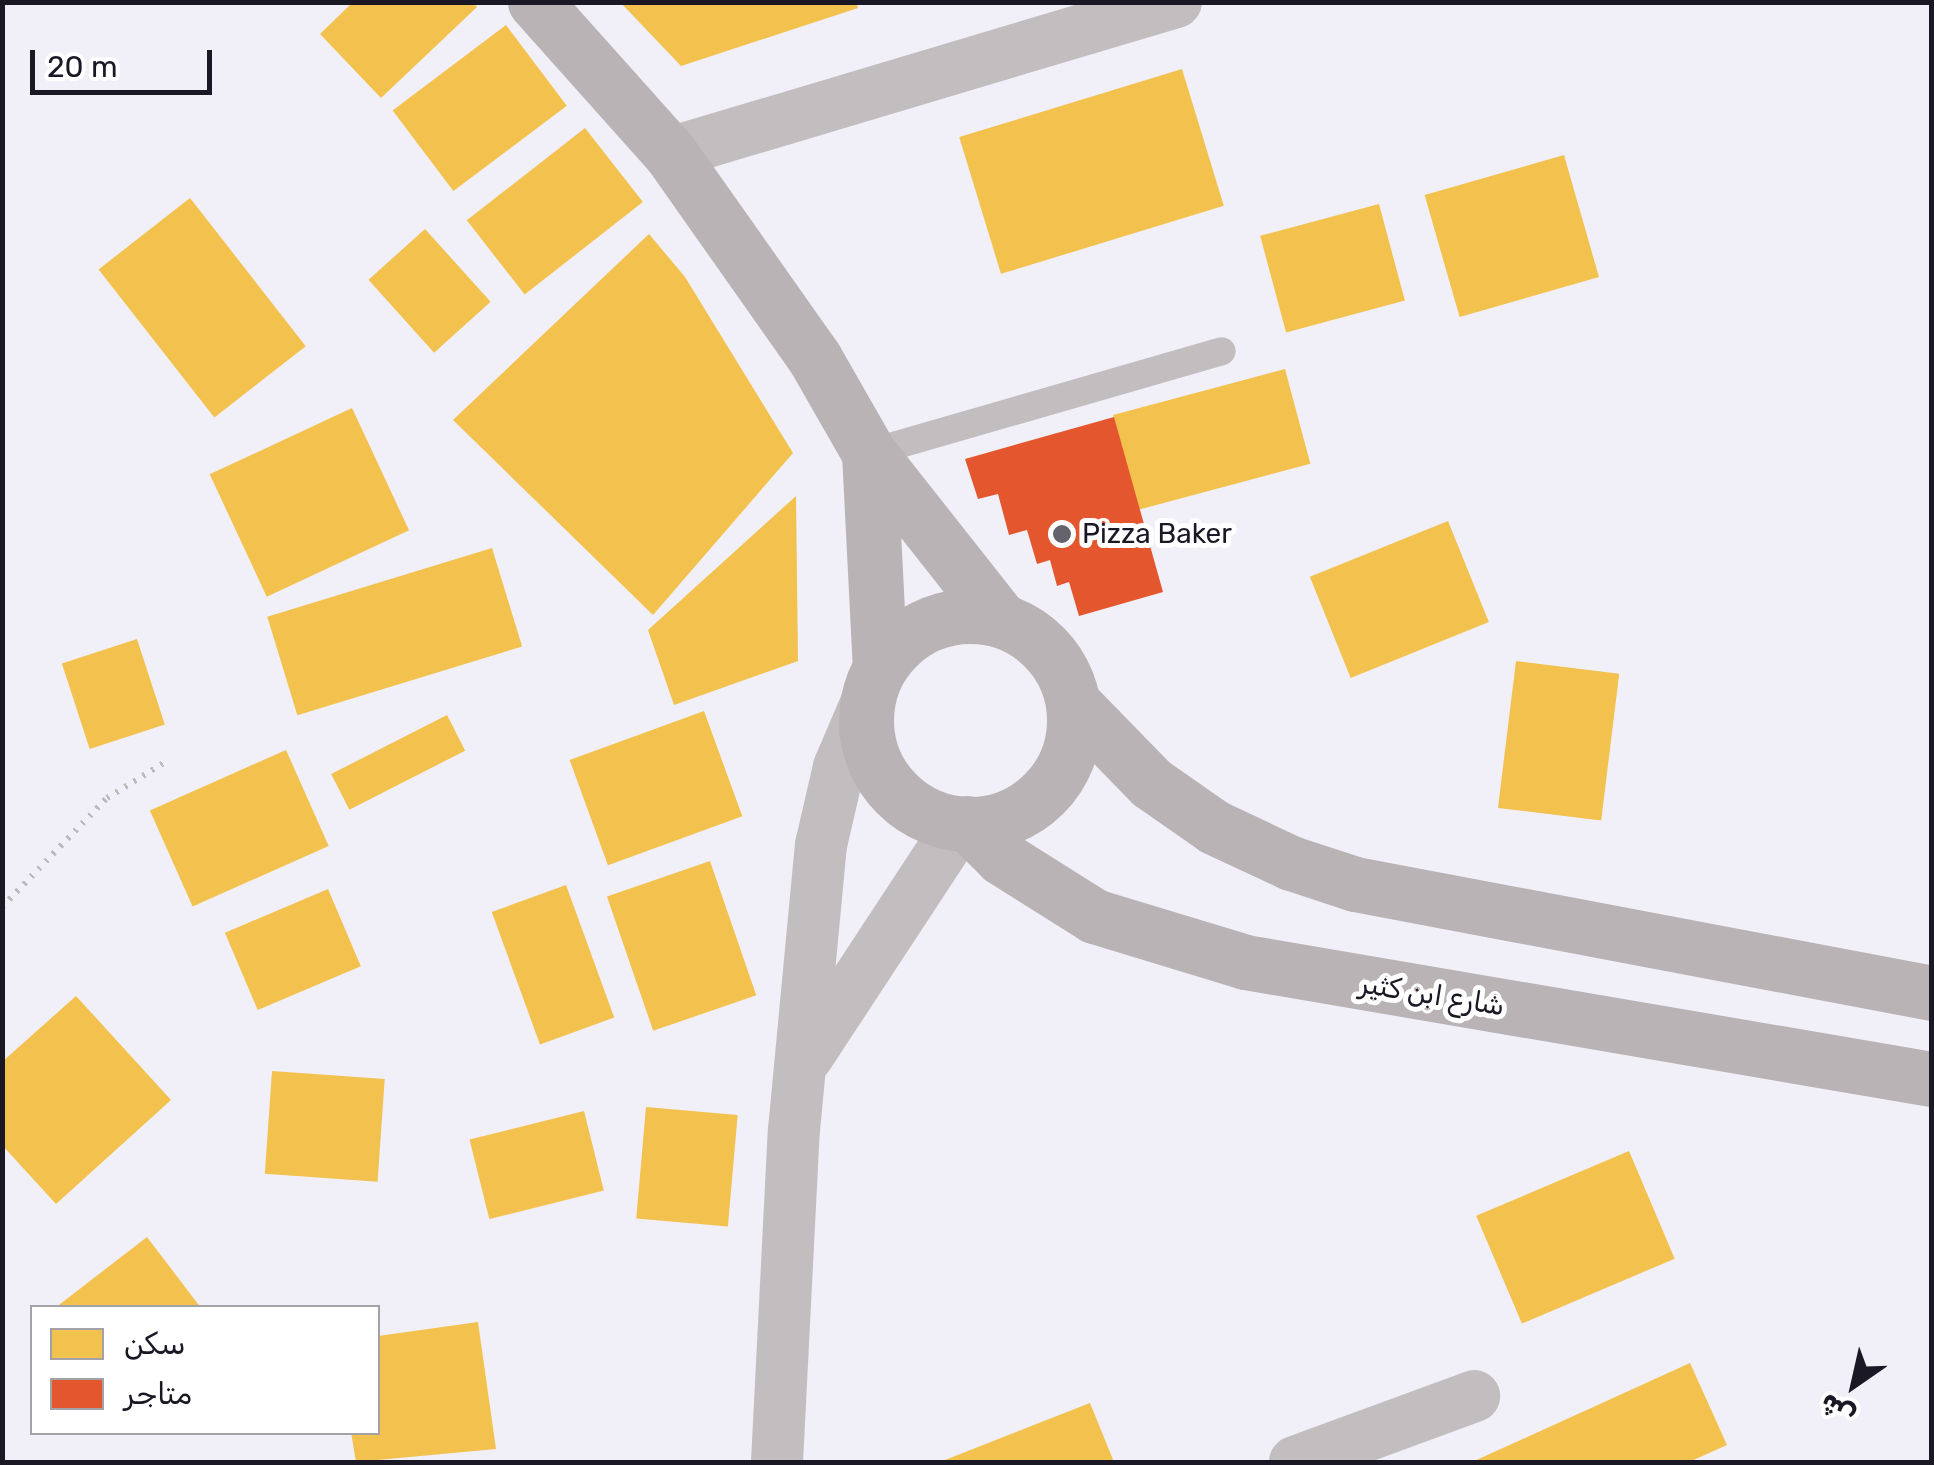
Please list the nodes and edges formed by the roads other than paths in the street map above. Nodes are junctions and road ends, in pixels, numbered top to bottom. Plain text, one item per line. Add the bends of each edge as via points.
1 (535, 2) edge
2 (1176, 2) edge
3 (670, 153) junction
4 (1222, 351) dead end
5 (868, 452) junction
6 (1001, 620) junction
7 (874, 683) junction
8 (1074, 704) junction
9 (964, 824) junction
10 (1932, 993) edge
11 (801, 1067) junction
12 (1932, 1079) edge
13 (1474, 1396) dead end
14 (777, 1462) edge
15 (1295, 1462) edge

1 - 3 street
2 - 3 street
3 - 5 street via 814,357
4 - 5 lane
5 - 6 street
5 - 7 street
6 - 7 street via 966,615 932,623 902,641
6 - 8 street via 1036,639 1061,668
7 - 9 street via 866,733 876,766 897,794 925,814
7 - 11 street via 839,767 821,845
8 - 9 street via 1073,744 1057,778 1030,807 994,822
8 - 10 street via 1151,783 1214,827 1307,868 1355,884
9 - 11 street
9 - 12 street, شارع ابن كثير via 1002,858 1094,916 1228,957
11 - 14 street
13 - 15 street

